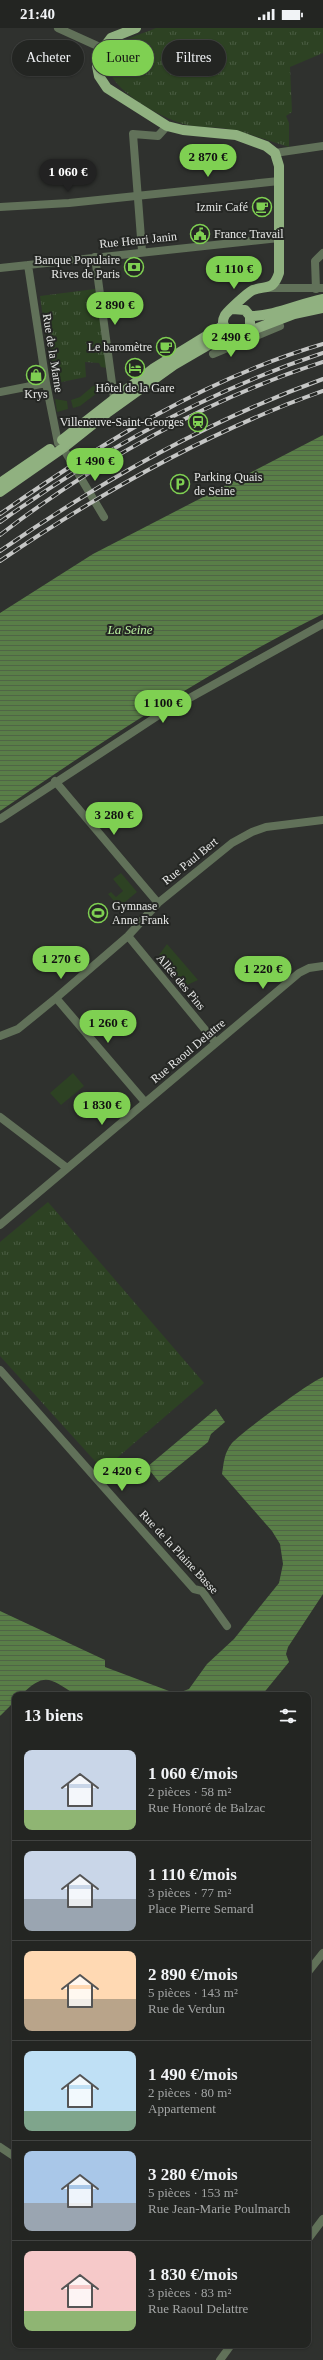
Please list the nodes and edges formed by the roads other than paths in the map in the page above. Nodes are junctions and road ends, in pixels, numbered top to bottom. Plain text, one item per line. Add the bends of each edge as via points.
1 (58, 28) edge
2 (136, 28) edge
3 (109, 40) edge
4 (92, 43) edge
5 (100, 76) edge
6 (167, 126) junction
7 (323, 146) edge
8 (275, 153) junction
9 (279, 181) junction
10 (138, 194) junction
11 (0, 207) edge
12 (278, 238) junction
13 (142, 251) junction
14 (323, 253) edge
15 (95, 257) junction
16 (28, 265) junction
17 (0, 268) edge
18 (272, 286) junction
19 (319, 289) edge
20 (253, 290) junction
21 (323, 299) edge
22 (323, 308) edge
23 (233, 310) junction
24 (248, 314) junction
25 (279, 317) junction
26 (236, 334) junction
27 (213, 354) dead end
28 (46, 383) junction
29 (0, 392) edge
30 (114, 398) junction
31 (60, 446) junction
32 (0, 483) edge
33 (0, 492) edge
34 (104, 517) dead end
35 (323, 624) edge
36 (55, 781) junction
37 (0, 819) edge
38 (323, 820) edge
39 (158, 903) junction
40 (128, 936) junction
41 (323, 966) edge
42 (56, 998) junction
43 (0, 1036) edge
44 (216, 1043) junction
45 (145, 1102) junction
46 (0, 1117) edge
47 (67, 1168) junction
48 (0, 1225) edge
49 (0, 1370) edge
50 (227, 1626) dead end
51 (323, 1953) edge
52 (311, 1968) edge
53 (0, 2147) edge
54 (12, 2155) edge
55 (323, 2219) edge
56 (311, 2235) edge
57 (229, 2348) edge
58 (220, 2360) edge

1 - 4 street
2 - 3 main road
5 - 6 main road via 107,88
6 - 8 main road via 236,135 266,146
6 - 10 street via 158,136 133,134
7 - 8 street
8 - 9 main road via 279,166
9 - 10 street
9 - 12 main road
10 - 11 street via 69,203
10 - 13 street
12 - 13 street, Rue Henri Janin
12 - 18 main road via 279,273
13 - 15 street, Rue Henri Janin
14 - 19 street via 315,261
15 - 16 street, Rue Henri Janin
15 - 30 street
16 - 17 street, Rue Henri Janin
16 - 28 street, Rue de la Marne
18 - 19 street
18 - 20 main road
20 - 23 main road via 242,298
20 - 24 main road via 248,300
21 - 25 main road
22 - 25 main road
23 - 24 main road via 240,309
23 - 26 main road via 225,316
24 - 25 main road
24 - 26 main road via 251,325
25 - 26 main road
26 - 27 street
26 - 30 main road via 168,358
26 - 31 main road via 174,365
28 - 29 street
28 - 31 street, Rue de la Marne
30 - 31 main road
31 - 32 main road
31 - 33 main road
31 - 34 street, Rue de la Marne
35 - 36 street via 159,715
36 - 37 street
36 - 39 street
38 - 39 street, Rue Paul Bert via 266,827 252,832 221,850
39 - 40 street, Rue Paul Bert
40 - 42 street, Rue Paul Bert
40 - 44 street, Allée des Pins
41 - 44 street, Rue Raoul Delattre via 299,973
42 - 43 street, Rue Paul Bert via 18,1029
42 - 45 street
44 - 45 street, Rue Raoul Delattre
45 - 47 street, Rue Raoul Delattre
46 - 47 street
47 - 48 street, Rue Raoul Delattre
49 - 50 street, Rue de la Plaine Basse via 194,1589 202,1591
51 - 52 street
53 - 54 street
55 - 56 street
57 - 58 street

